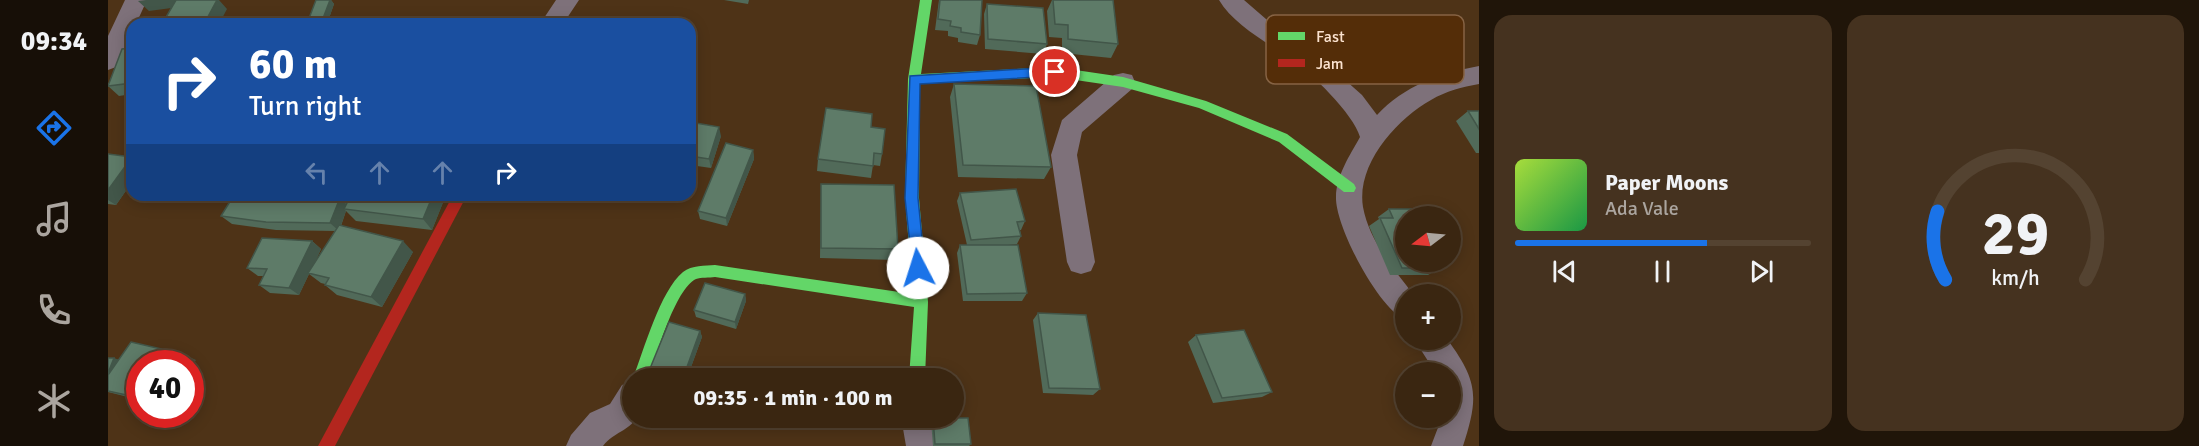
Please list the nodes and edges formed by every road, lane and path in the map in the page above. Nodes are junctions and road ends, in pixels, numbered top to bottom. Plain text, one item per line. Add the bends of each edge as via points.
1 (136, 0) edge
2 (568, 0) edge
3 (927, 0) edge
4 (1230, 0) edge
5 (128, 18) edge
6 (555, 18) edge
7 (126, 22) edge
8 (1266, 32) edge
9 (108, 61) edge
10 (1479, 75) edge
11 (1464, 78) edge
12 (914, 79) junction
13 (1123, 82) junction
14 (1334, 84) edge
15 (1437, 84) edge
16 (1373, 138) junction
17 (1349, 188) junction
18 (457, 201) edge
19 (1081, 262) dead end
20 (1395, 291) edge
21 (921, 302) junction
22 (1438, 350) edge
23 (645, 368) edge
24 (918, 368) edge
25 (622, 413) edge
26 (918, 428) edge
27 (326, 446) edge
28 (582, 446) edge
29 (926, 446) edge
30 (1447, 446) edge

1 - 5 street
2 - 6 street
3 - 12 street
4 - 8 street
7 - 9 street
10 - 11 street
12 - 13 street via 1055,72
12 - 21 street via 912,198
13 - 17 street via 1202,104 1283,138
13 - 19 street via 1071,127 1064,155
14 - 16 street via 1368,122
15 - 16 street via 1388,117
16 - 17 street
17 - 20 street via 1361,242
18 - 27 street
21 - 23 street via 715,271 693,274 673,300
21 - 24 street
22 - 30 street via 1461,390 1462,406
25 - 28 street via 601,424
26 - 29 street via 919,439

